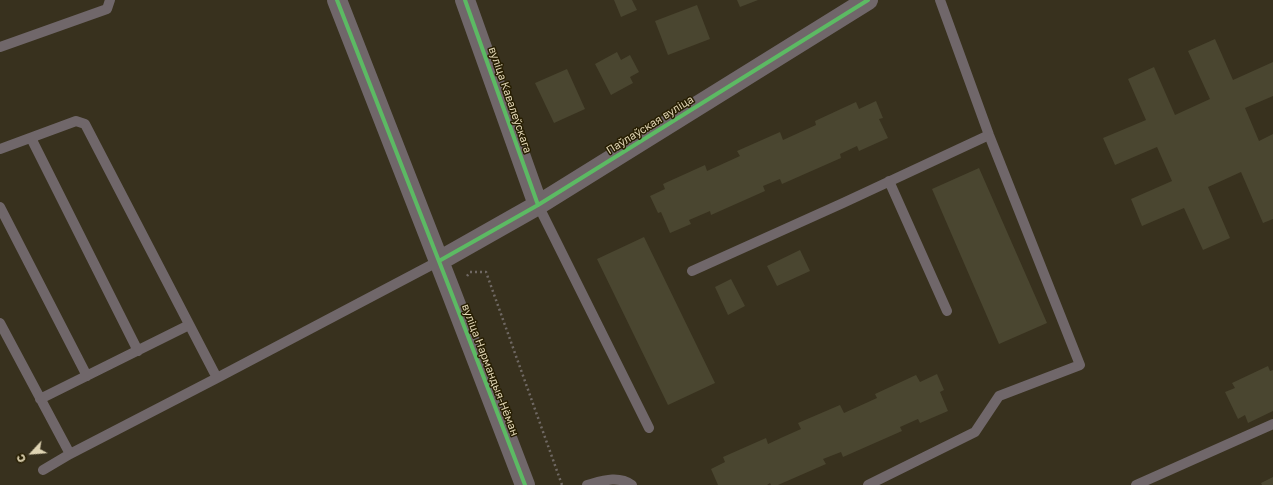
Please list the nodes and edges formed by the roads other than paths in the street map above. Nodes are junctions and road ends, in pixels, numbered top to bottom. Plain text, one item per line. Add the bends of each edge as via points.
1 (110, 0) edge
2 (337, 0) edge
3 (465, 0) edge
4 (868, 0) edge
5 (940, 0) edge
6 (0, 47) edge
7 (989, 135) junction
8 (31, 138) junction
9 (0, 149) edge
10 (889, 181) junction
11 (538, 205) junction
12 (0, 207) edge
13 (439, 261) junction
14 (692, 272) dead end
15 (948, 311) dead end
16 (0, 323) edge
17 (189, 325) junction
18 (138, 351) junction
19 (87, 376) junction
20 (217, 378) junction
21 (40, 399) junction
22 (1273, 424) edge
23 (649, 428) dead end
24 (70, 454) junction
25 (43, 470) dead end
26 (525, 485) edge
27 (586, 485) edge
28 (632, 485) edge
29 (868, 485) edge
30 (1136, 485) edge

1 - 6 lane via 107,9
2 - 13 street, вуліца Нармандыя-Нёман
3 - 11 street, вуліца Кавалеўскага
4 - 11 street, Паўлаўская вуліца
5 - 7 lane
7 - 10 lane
7 - 29 lane via 1080,365 999,396 975,432
8 - 9 lane
8 - 17 lane via 76,121 85,124
8 - 18 lane
10 - 14 lane
10 - 15 lane
11 - 13 street, Паўлаўская вуліца
11 - 23 lane
12 - 19 lane
13 - 20 lane
13 - 26 street, вуліца Нармандыя-Нёман
16 - 21 lane
17 - 18 lane
17 - 20 lane
18 - 19 lane
19 - 21 lane
20 - 24 lane
21 - 24 lane
22 - 30 lane
24 - 25 lane
27 - 28 lane via 612,479 627,481

